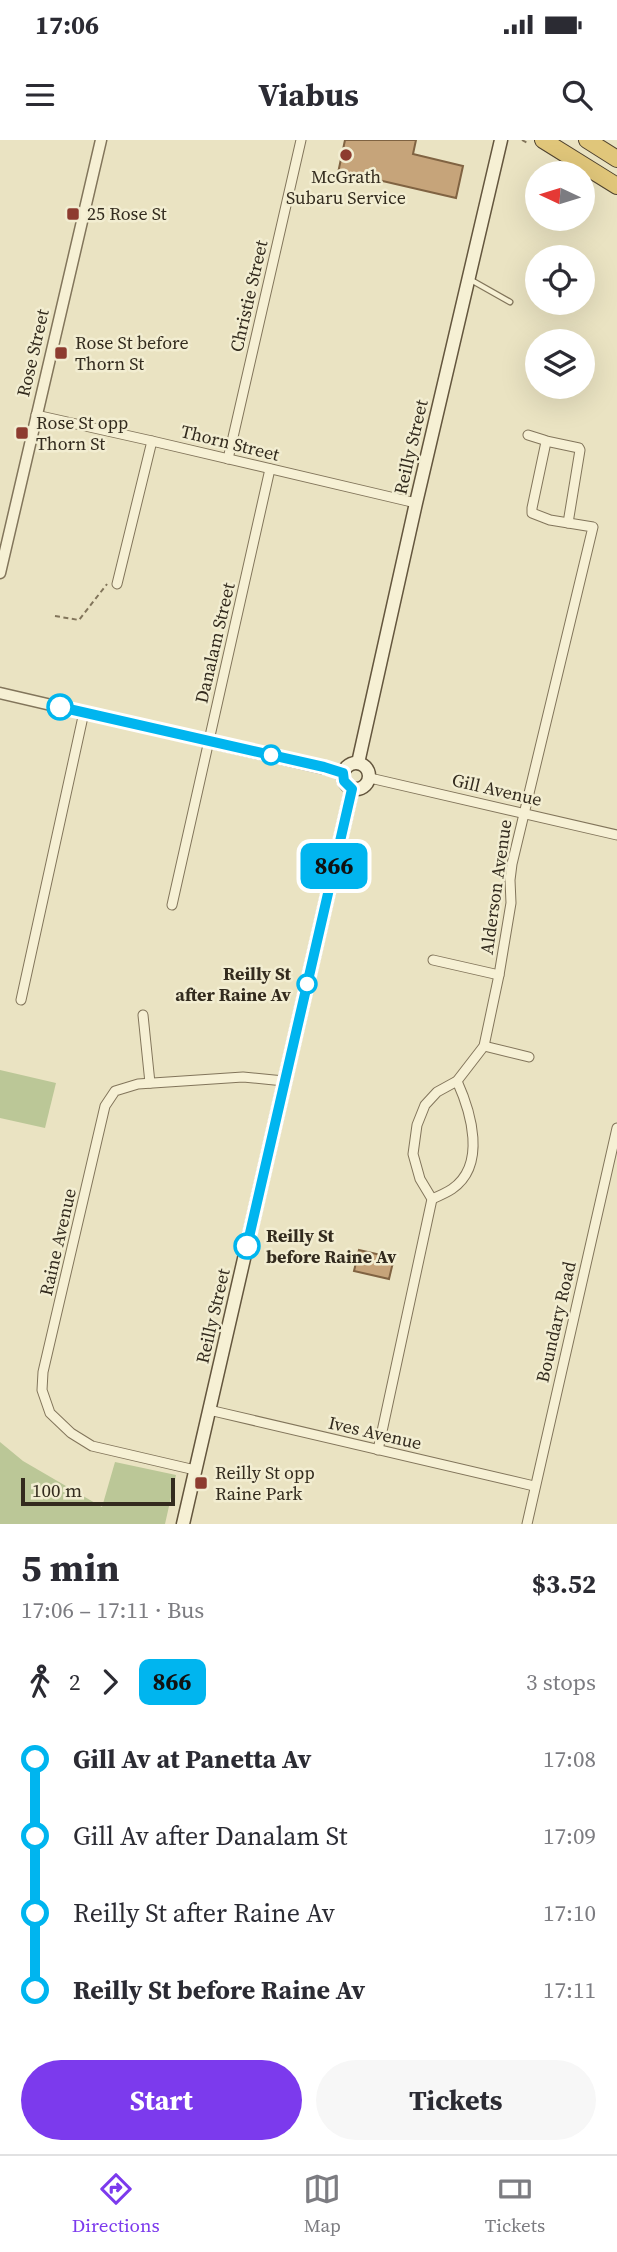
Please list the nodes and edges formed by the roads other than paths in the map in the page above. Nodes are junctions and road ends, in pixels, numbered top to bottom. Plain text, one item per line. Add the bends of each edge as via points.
1 (101, 140) edge
2 (301, 140) edge
3 (501, 140) edge
4 (543, 140) edge
5 (587, 140) edge
6 (617, 159) edge
7 (617, 187) edge
8 (468, 280) junction
9 (510, 302) dead end
10 (36, 415) junction
11 (528, 435) dead end
12 (545, 440) junction
13 (152, 441) junction
14 (228, 459) junction
15 (270, 470) junction
16 (416, 503) junction
17 (568, 523) junction
18 (0, 573) edge
19 (117, 584) dead end
20 (0, 693) edge
21 (84, 712) junction
22 (209, 742) junction
23 (358, 763) junction
24 (343, 773) junction
25 (370, 778) junction
26 (352, 789) junction
27 (523, 814) junction
28 (617, 835) edge
29 (172, 905) dead end
30 (433, 960) dead end
31 (499, 975) junction
32 (21, 1000) dead end
33 (143, 1015) dead end
34 (484, 1046) junction
35 (528, 1057) dead end
36 (284, 1081) junction
37 (457, 1081) junction
38 (150, 1083) junction
39 (617, 1128) edge
40 (432, 1199) junction
41 (209, 1410) junction
42 (379, 1450) junction
43 (195, 1470) junction
44 (534, 1486) junction
45 (183, 1524) edge
46 (527, 1524) edge

1 - 10 street, Rose Street
2 - 14 street, Christie Street
3 - 8 main road, Reilly Street
4 - 7 highway
5 - 6 highway
8 - 9 lane
8 - 16 main road, Reilly Street
10 - 13 street, Thorn Street
10 - 18 street, Rose Street
11 - 12 street
12 - 17 street via 580,450
12 - 17 street via 532,513
13 - 14 street, Thorn Street
13 - 19 street
14 - 15 street, Thorn Street
15 - 16 street, Thorn Street
15 - 22 street, Danalam Street
16 - 23 main road, Reilly Street
17 - 27 street, Alderson Avenue via 593,527
20 - 21 street
21 - 22 street
21 - 32 street
22 - 24 street
22 - 29 street, Danalam Street
23 - 24 main road via 347,766
23 - 25 main road
24 - 26 main road
25 - 26 main road via 365,786
25 - 27 street, Gill Avenue
26 - 36 main road, Reilly Street
27 - 28 street, Gill Avenue
27 - 31 street, Alderson Avenue via 512,864 511,903
30 - 31 street
31 - 34 street, Alderson Avenue
33 - 38 street
34 - 35 street
34 - 37 street, Alderson Avenue
36 - 38 street, Raine Avenue via 243,1077
36 - 41 main road, Reilly Street
37 - 40 street via 470,1116 471,1157 454,1188
37 - 40 street, Alderson Avenue via 425,1105 417,1125 413,1154
38 - 43 street, Raine Avenue via 115,1091 105,1106 42,1390 50,1413 92,1446
39 - 44 street, Boundary Road
40 - 42 street
41 - 42 street, Ives Avenue
41 - 43 main road, Reilly Street
42 - 44 street, Ives Avenue
43 - 45 main road, Reilly Street
44 - 46 street, Boundary Road

